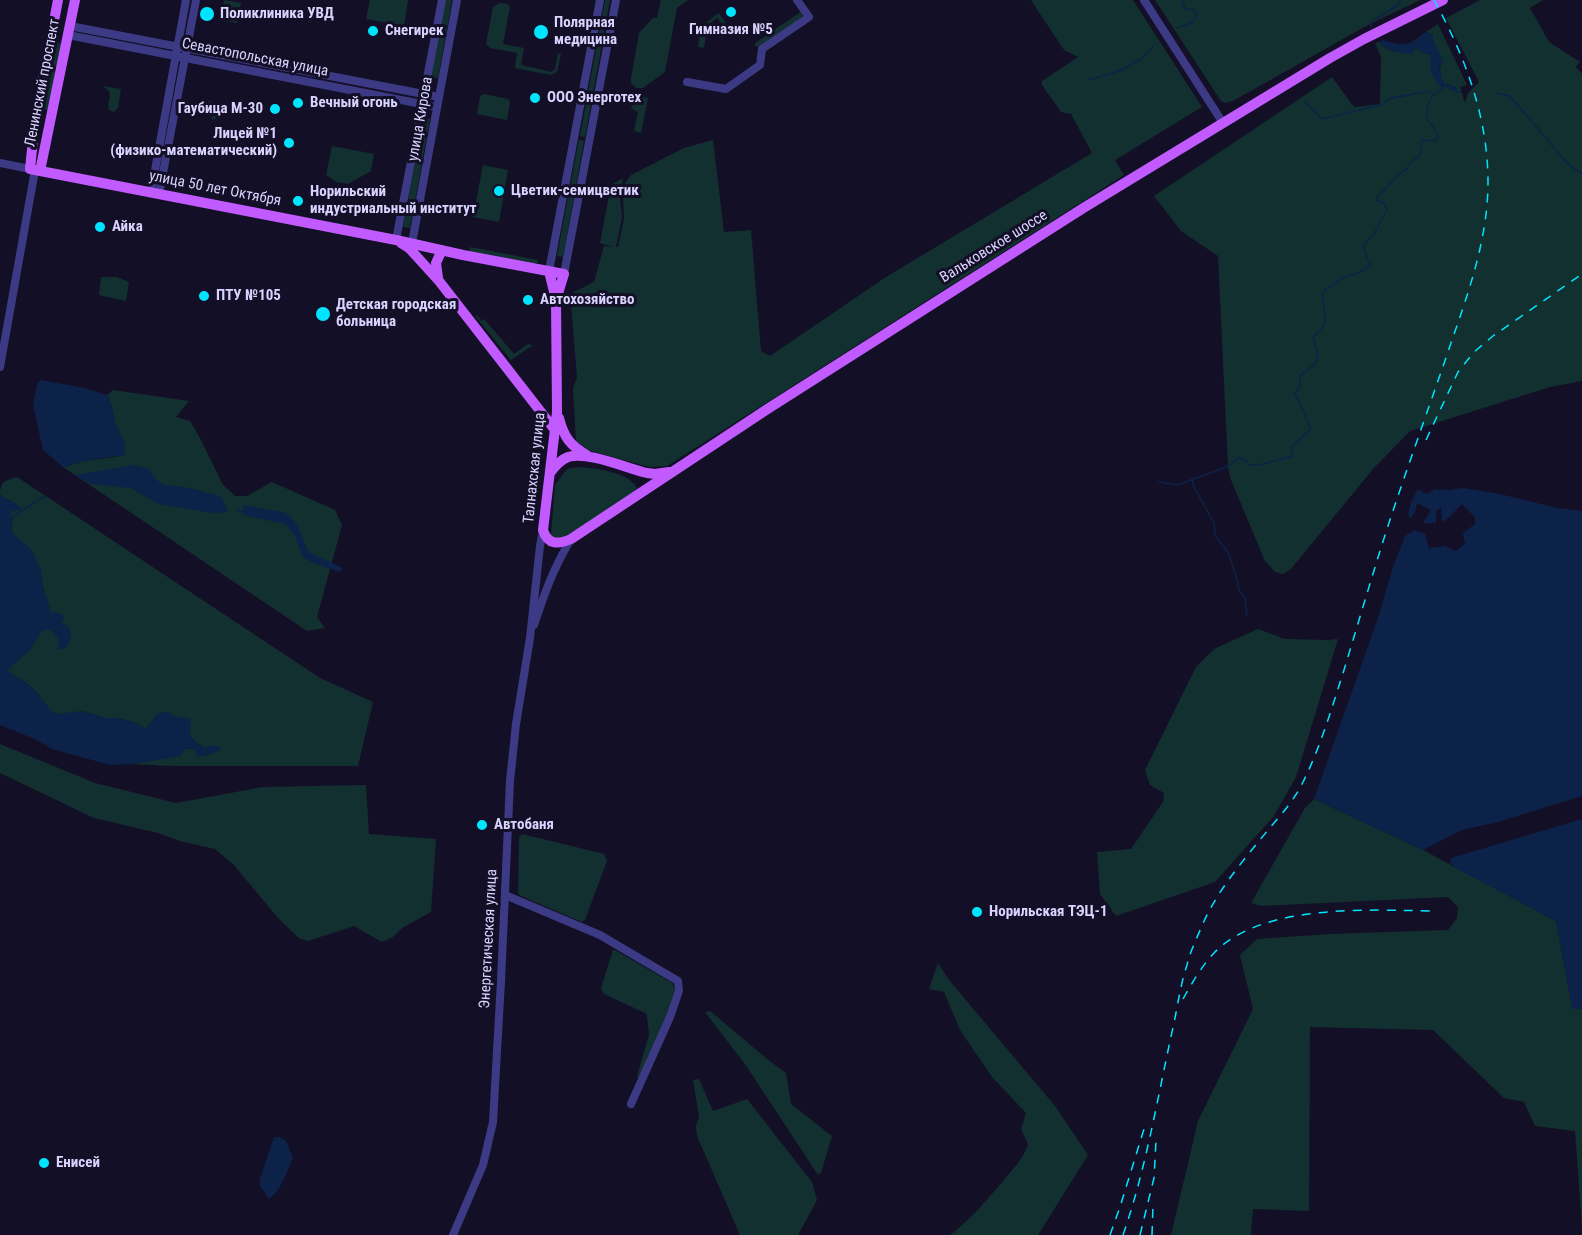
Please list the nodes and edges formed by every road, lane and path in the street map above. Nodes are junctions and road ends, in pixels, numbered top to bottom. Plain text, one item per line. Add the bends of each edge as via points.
1 (58, 0) edge
2 (75, 0) edge
3 (186, 0) edge
4 (196, 0) edge
5 (442, 0) edge
6 (457, 0) edge
7 (600, 0) edge
8 (616, 0) edge
9 (797, 0) edge
10 (1144, 0) edge
11 (1443, 0) edge
12 (69, 31) junction
13 (177, 47) junction
14 (187, 49) junction
15 (176, 56) junction
16 (185, 58) junction
17 (283, 67) junction
18 (325, 75) junction
19 (281, 77) junction
20 (687, 82) dead end
21 (323, 85) junction
22 (424, 94) junction
23 (439, 97) junction
24 (422, 104) junction
25 (437, 107) junction
26 (1223, 123) junction
27 (0, 163) edge
28 (35, 170) junction
29 (155, 193) junction
30 (396, 240) junction
31 (412, 243) junction
32 (442, 250) junction
33 (549, 271) junction
34 (564, 274) junction
35 (439, 281) junction
36 (556, 300) junction
37 (0, 367) edge
38 (557, 412) junction
39 (555, 430) junction
40 (588, 456) junction
41 (673, 471) junction
42 (550, 473) junction
43 (641, 474) junction
44 (640, 493) junction
45 (542, 534) junction
46 (571, 539) junction
47 (530, 638) junction
48 (505, 895) junction
49 (631, 1104) dead end
50 (453, 1235) edge

1 - 28 main road, Ленинский проспект via 35,120
2 - 12 main road, Ленинский проспект
3 - 13 street
4 - 14 street
5 - 22 street, улица Кирова
6 - 23 street, улица Кирова
7 - 33 street, Талнахская улица
8 - 34 street, Талнахская улица
9 - 20 street via 809,16 762,49 760,65 726,89
10 - 26 street
11 - 26 main road, Вальковское шоссе via 1359,42
12 - 13 street, Севастопольская улица
12 - 15 street, Севастопольская улица
12 - 28 main road, Ленинский проспект
13 - 14 street, Севастопольская улица
13 - 15 street
14 - 16 street
14 - 17 street, Севастопольская улица
15 - 16 street, Севастопольская улица
15 - 29 street
16 - 19 street, Севастопольская улица
16 - 29 street
17 - 18 street, Севастопольская улица
17 - 19 street
18 - 21 street
18 - 22 street, Севастопольская улица
19 - 21 street, Севастопольская улица
21 - 24 street, Севастопольская улица
22 - 23 street, Севастопольская улица
22 - 24 street, улица Кирова
23 - 25 street, улица Кирова
24 - 25 street, Севастопольская улица
24 - 30 street, улица Кирова
25 - 31 street, улица Кирова
26 - 41 main road, Вальковское шоссе
27 - 28 street, улица 50 лет Октября
28 - 29 main road, улица 50 лет Октября
28 - 37 street
29 - 30 main road, улица 50 лет Октября
30 - 31 main road, улица 50 лет Октября
30 - 35 main road via 409,248
31 - 32 main road, улица 50 лет Октября
32 - 33 main road, улица 50 лет Октября
32 - 35 main road via 436,263
33 - 34 main road, улица 50 лет Октября
33 - 36 main road, Талнахская улица
34 - 36 main road, Талнахская улица
35 - 39 main road
36 - 38 main road, Талнахская улица
38 - 39 main road, Талнахская улица
38 - 40 main road via 566,439
39 - 42 main road, Талнахская улица
40 - 42 main road via 567,457
40 - 43 main road
41 - 43 main road
41 - 44 main road, Вальковское шоссе
42 - 45 main road, Талнахская улица
43 - 44 main road via 644,485
44 - 46 main road, Вальковское шоссе
45 - 46 main road, Вальковское шоссе via 555,543
45 - 47 street, Талнахская улица
46 - 47 street, Вальковское шоссе via 546,587
47 - 48 street, Энергетическая улица via 512,760
48 - 49 street via 600,935 678,981 679,991 670,1017
48 - 50 street, Энергетическая улица via 493,1122 483,1165

